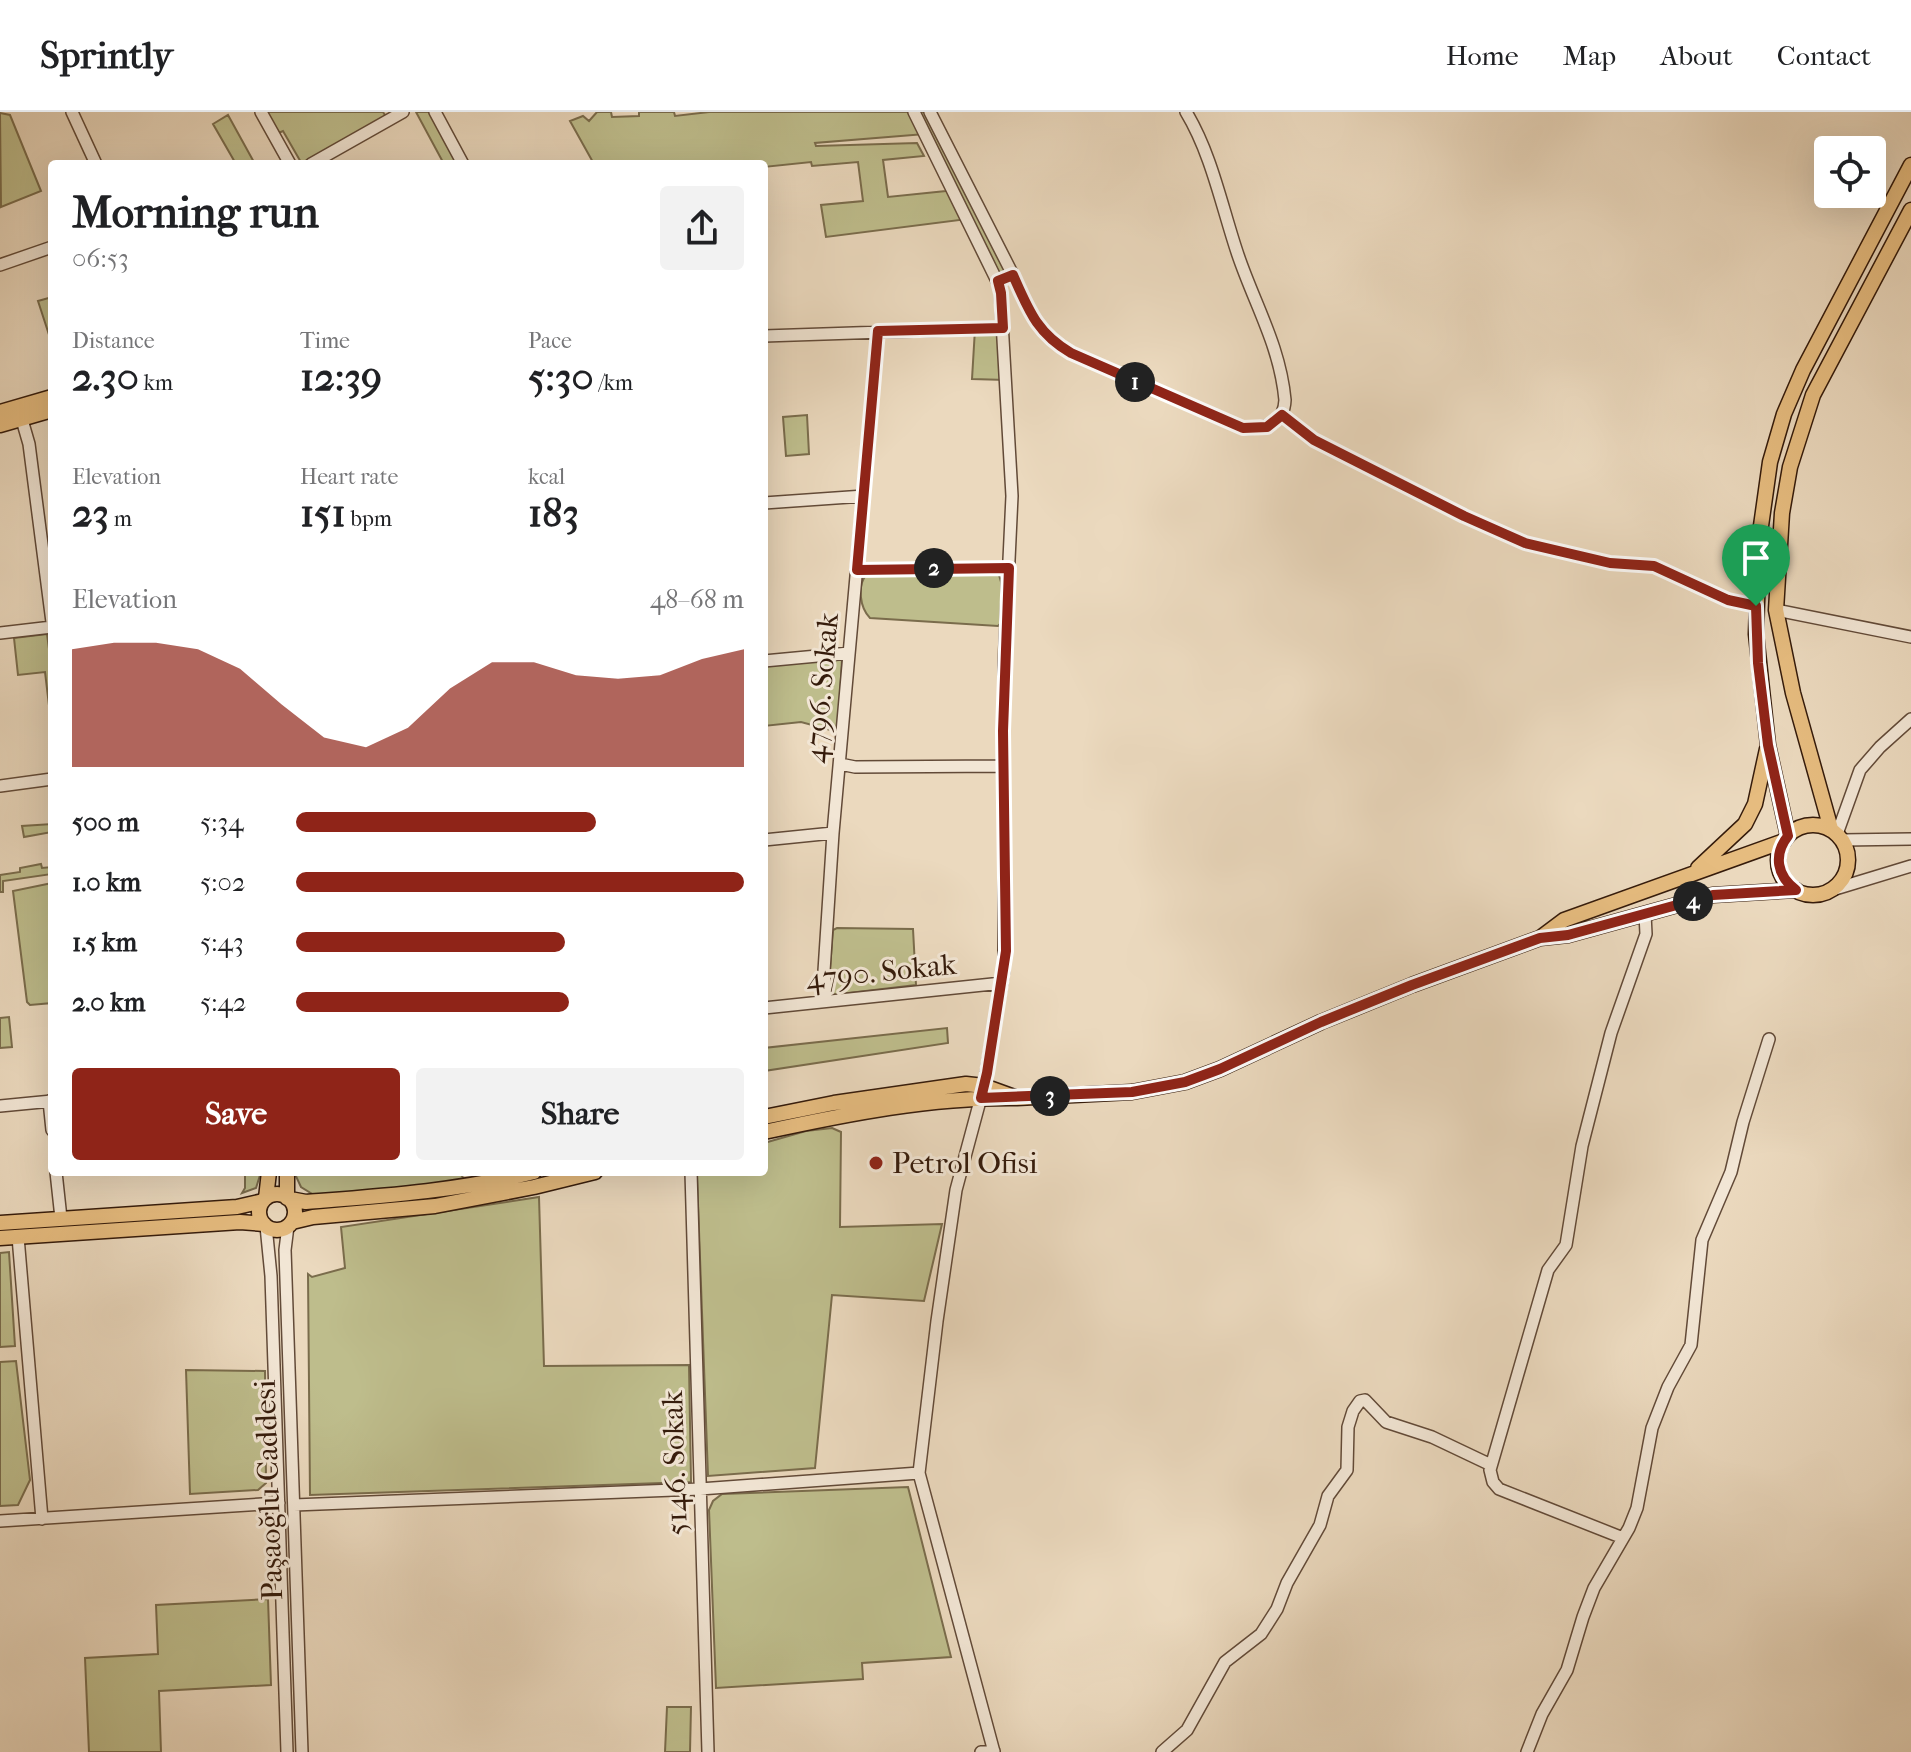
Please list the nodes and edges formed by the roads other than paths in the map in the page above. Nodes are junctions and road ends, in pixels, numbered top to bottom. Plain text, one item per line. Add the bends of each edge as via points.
1 (72, 112) edge
2 (261, 112) edge
3 (403, 112) edge
4 (435, 112) edge
5 (914, 112) edge
6 (930, 112) edge
7 (1186, 112) edge
8 (94, 160) edge
9 (288, 160) edge
10 (318, 160) edge
11 (461, 160) edge
12 (1911, 165) edge
13 (1911, 210) edge
14 (48, 248) edge
15 (0, 265) edge
16 (1013, 275) junction
17 (998, 281) junction
18 (1003, 328) junction
19 (878, 331) junction
20 (768, 336) edge
21 (48, 399) edge
22 (48, 410) edge
23 (0, 412) edge
24 (20, 413) junction
25 (1282, 415) junction
26 (0, 425) edge
27 (864, 496) junction
28 (768, 503) edge
29 (1009, 568) junction
30 (857, 570) junction
31 (48, 593) edge
32 (1756, 606) junction
33 (1776, 610) junction
34 (48, 625) edge
35 (0, 633) edge
36 (1911, 637) edge
37 (849, 653) junction
38 (768, 661) edge
39 (1911, 719) edge
40 (1768, 745) junction
41 (840, 764) junction
42 (1003, 766) junction
43 (48, 780) edge
44 (0, 786) edge
45 (833, 833) junction
46 (1837, 835) junction
47 (1786, 839) junction
48 (1911, 839) edge
49 (768, 840) edge
50 (1911, 866) edge
51 (1691, 875) junction
52 (1796, 890) junction
53 (1832, 890) junction
54 (1645, 914) junction
55 (1540, 938) junction
56 (1002, 983) junction
57 (826, 1001) junction
58 (768, 1008) edge
59 (1769, 1039) dead end
60 (982, 1092) junction
61 (48, 1101) edge
62 (0, 1106) edge
63 (768, 1116) edge
64 (768, 1131) edge
65 (56, 1176) edge
66 (268, 1176) edge
67 (287, 1176) edge
68 (517, 1176) edge
69 (576, 1176) edge
70 (691, 1176) edge
71 (288, 1198) junction
72 (264, 1199) junction
73 (61, 1218) junction
74 (0, 1223) edge
75 (290, 1224) junction
76 (265, 1225) junction
77 (18, 1237) junction
78 (0, 1238) edge
79 (1491, 1465) junction
80 (919, 1473) junction
81 (700, 1489) junction
82 (279, 1503) junction
83 (294, 1505) junction
84 (42, 1519) junction
85 (0, 1521) edge
86 (1623, 1538) junction
87 (287, 1752) edge
88 (302, 1752) edge
89 (708, 1752) edge
90 (981, 1752) edge
91 (994, 1752) edge
92 (1162, 1752) edge
93 (1527, 1752) edge

1 - 8 street
2 - 9 street
3 - 10 street
4 - 11 street
5 - 17 street
6 - 16 street
7 - 25 street via 1275,348 1285,400
12 - 32 main road via 1784,414 1762,511
13 - 33 main road via 1805,414 1782,513
14 - 15 street
16 - 17 street
16 - 25 street via 1039,328 1071,353 1243,428 1267,427
17 - 18 street
18 - 19 street
18 - 29 street via 1012,496
19 - 20 street
19 - 27 street, 4796. Sokak
21 - 24 main road
22 - 24 main road
23 - 24 main road
24 - 26 main road
24 - 31 street via 29,444
25 - 32 street via 1314,440 1525,543 1610,563 1654,566 1728,600
27 - 28 street
27 - 30 street, 4796. Sokak
29 - 30 street
29 - 42 street
30 - 37 street, 4796. Sokak
32 - 40 main road
33 - 36 street
33 - 46 main road via 1793,693
34 - 35 street
37 - 38 street
37 - 41 street, 4796. Sokak
39 - 46 street via 1860,770
40 - 47 main road
40 - 51 main road via 1755,804 1745,824
41 - 42 street
41 - 45 street, 4796. Sokak
42 - 56 street
43 - 44 street
45 - 49 street
45 - 57 street, 4796. Sokak
46 - 47 main road via 1808,825
46 - 48 street
46 - 53 main road via 1849,858 1845,877
47 - 51 main road
47 - 52 main road via 1779,868
50 - 53 street
51 - 55 main road via 1564,920
52 - 53 main road via 1813,895
52 - 54 main road via 1713,895
54 - 55 main road
54 - 79 street via 1646,934 1611,1033 1582,1146 1566,1245 1548,1270
55 - 60 main road via 1412,985 1185,1082 1132,1092 1017,1098
56 - 57 street, 4790. Sokak
56 - 60 street
57 - 58 street, 4790. Sokak
59 - 86 street via 1731,1172 1700,1248 1691,1345 1656,1415 1640,1499
60 - 63 main road via 966,1084
60 - 64 main road
60 - 80 street via 949,1229
61 - 62 street
65 - 73 street
66 - 72 main road
67 - 71 main road
68 - 71 main road via 431,1192 306,1202
69 - 75 main road via 456,1202
70 - 81 street, 5146. Sokak
71 - 72 main road via 274,1194
71 - 75 main road via 295,1210
72 - 73 main road via 237,1207
72 - 76 main road via 259,1210
73 - 74 main road
75 - 76 main road via 276,1230
75 - 83 street, Paşaoğlu Caddesi via 285,1242
76 - 77 main road via 240,1222
76 - 82 street, Paşaoğlu Caddesi
77 - 78 main road
77 - 84 street
79 - 86 street via 1499,1489
79 - 92 street via 1386,1422 1360,1401 1348,1427 1347,1470 1328,1496 1316,1533 1277,1609 1261,1634 1225,1662 1187,1730
80 - 81 street
80 - 91 street
81 - 83 street
81 - 89 street, 5146. Sokak
82 - 84 street
82 - 87 street, Paşaoğlu Caddesi
83 - 88 street, Paşaoğlu Caddesi
84 - 85 street
86 - 93 street via 1594,1588 1567,1670
90 - 91 street

